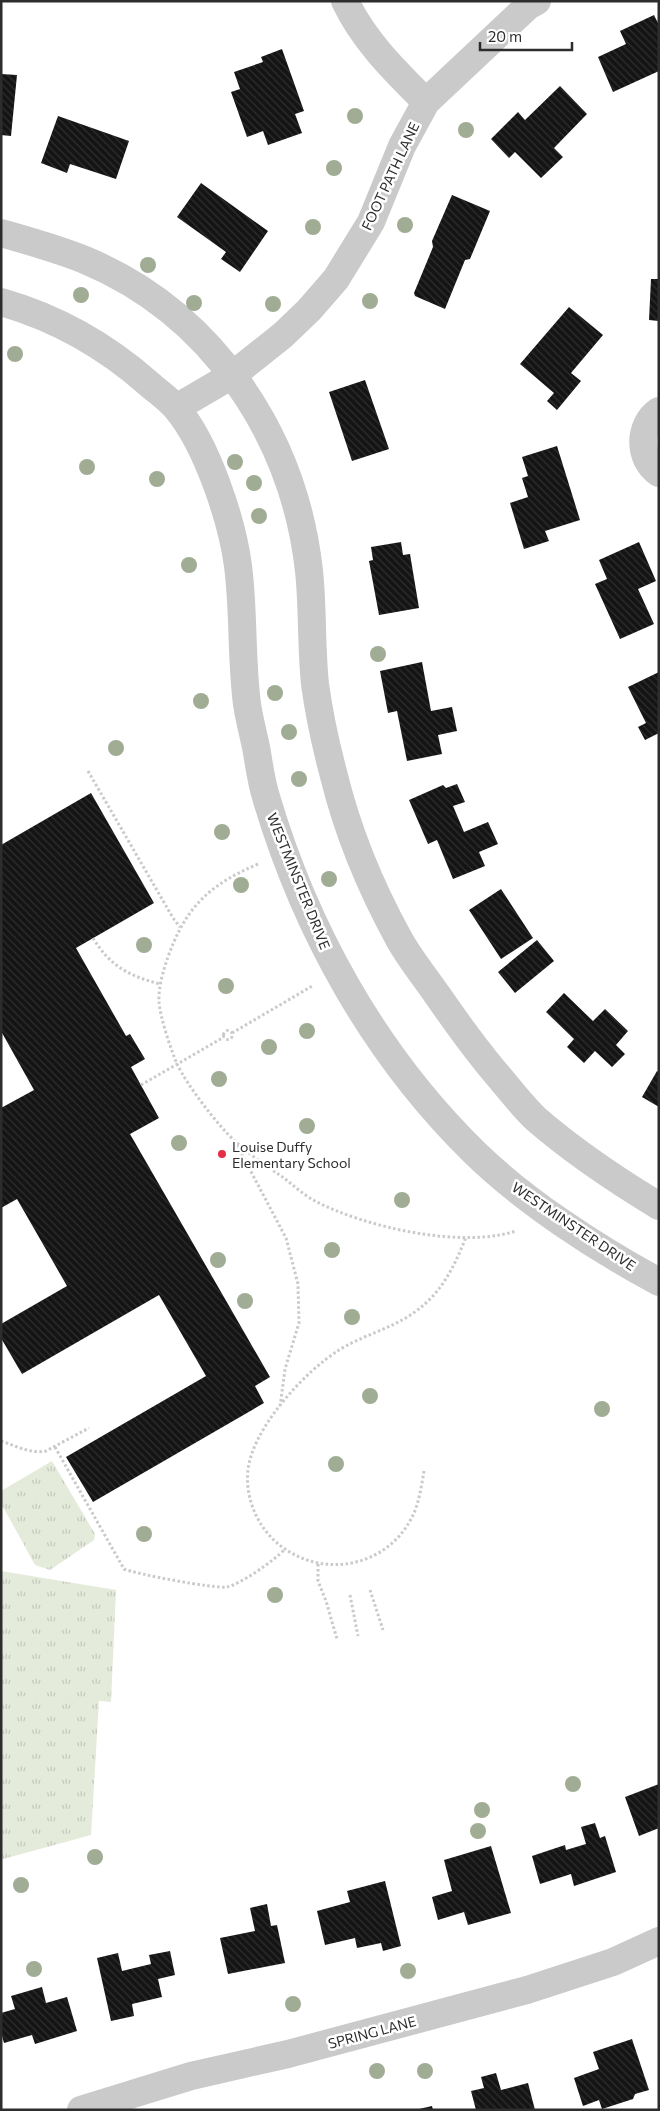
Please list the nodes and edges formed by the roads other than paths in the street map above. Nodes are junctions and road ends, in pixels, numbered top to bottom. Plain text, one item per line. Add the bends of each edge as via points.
1 (345, 1) edge
2 (537, 1) edge
3 (426, 102) junction
4 (1, 233) edge
5 (1, 302) edge
6 (234, 374) junction
7 (176, 408) junction
8 (659, 411) edge
9 (659, 473) edge
10 (659, 1206) edge
11 (659, 1282) edge
12 (659, 1941) edge
13 (81, 2110) edge

1 - 3 street via 367,40
2 - 3 street, FOOT PATH LANE
3 - 6 street, FOOT PATH LANE via 402,146 370,222 336,279 284,335
4 - 6 street via 87,261 133,285 185,322
5 - 7 street, WESTMINSTER DRIVE via 54,320 95,342
6 - 7 street, FOOT PATH LANE
6 - 10 street via 275,447 292,492 309,571 316,684 333,775 370,881 400,940 472,1045 534,1117 612,1178
7 - 11 street, WESTMINSTER DRIVE via 210,467 238,563 247,704 265,795 289,863 337,971 398,1065 475,1153 520,1192
8 - 9 street via 647,423 643,448 647,460
12 - 13 street, SPRING LANE via 612,1962 527,1990 288,2054 191,2076

